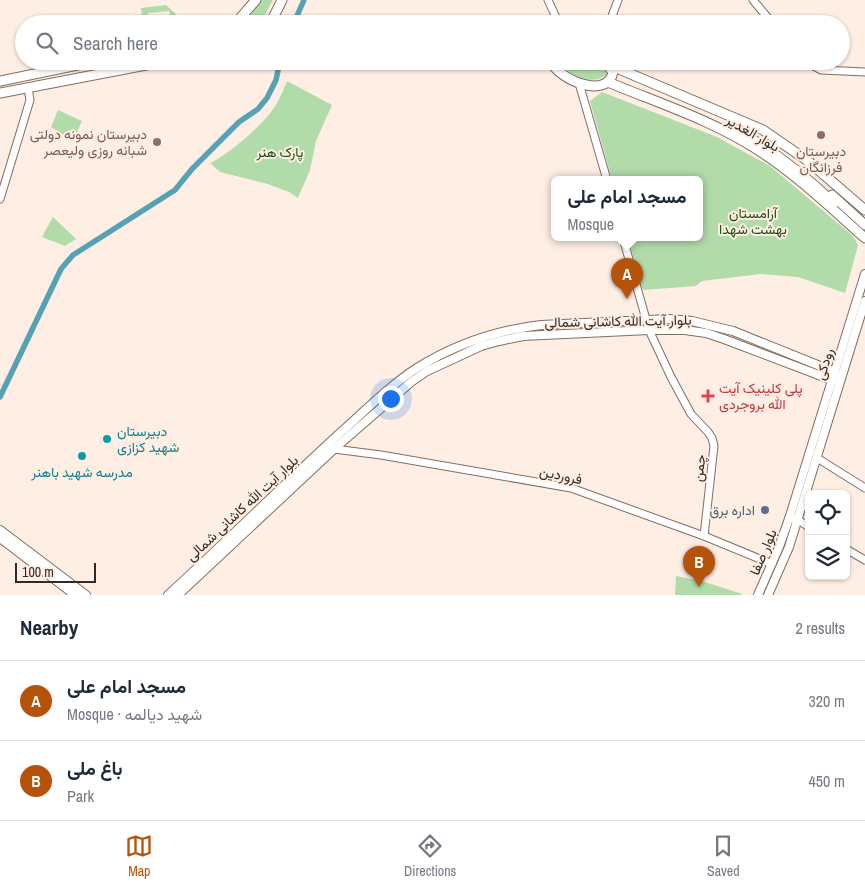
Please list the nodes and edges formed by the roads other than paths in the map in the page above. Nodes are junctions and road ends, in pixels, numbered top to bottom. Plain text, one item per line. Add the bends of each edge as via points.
1 (256, 0) edge
2 (282, 0) edge
3 (548, 0) edge
4 (618, 0) edge
5 (752, 0) edge
6 (243, 15) edge
7 (274, 15) edge
8 (555, 15) edge
9 (612, 15) edge
10 (765, 15) edge
11 (52, 70) edge
12 (122, 70) edge
13 (557, 70) edge
14 (610, 70) edge
15 (622, 70) edge
16 (821, 70) edge
17 (865, 72) edge
18 (17, 77) junction
19 (2, 80) edge
20 (608, 82) junction
21 (579, 83) junction
22 (24, 89) junction
23 (3, 92) edge
24 (734, 116) junction
25 (737, 128) junction
26 (727, 132) junction
27 (606, 176) edge
28 (0, 199) edge
29 (865, 210) edge
30 (865, 225) edge
31 (865, 232) edge
32 (865, 238) edge
33 (624, 241) edge
34 (865, 274) edge
35 (865, 300) edge
36 (646, 320) junction
37 (649, 330) junction
38 (843, 360) junction
39 (835, 372) junction
40 (841, 378) junction
41 (832, 380) junction
42 (833, 391) junction
43 (331, 447) junction
44 (817, 458) junction
45 (865, 488) edge
46 (794, 519) junction
47 (805, 525) edge
48 (244, 529) junction
49 (0, 530) edge
50 (704, 536) junction
51 (0, 538) edge
52 (850, 551) edge
53 (865, 560) edge
54 (772, 564) junction
55 (75, 595) edge
56 (86, 595) edge
57 (168, 595) edge
58 (178, 595) edge
59 (758, 595) edge
60 (768, 595) edge

1 - 6 main road
2 - 7 main road
3 - 8 street
4 - 9 street
5 - 10 street
11 - 18 main road
12 - 22 main road
13 - 21 main road via 564,77
14 - 20 main road
15 - 24 main road, بلوار الغدیر
16 - 17 street
18 - 19 main road
18 - 22 main road
19 - 23 main road
20 - 21 main road via 596,86
20 - 26 main road, بلوار الغدیر
21 - 27 street
22 - 23 main road
22 - 28 street via 30,100
24 - 25 main road
24 - 29 main road, بلوار الغدیر via 764,130 794,151
25 - 26 main road
25 - 30 main road via 770,144 792,160
25 - 31 main road via 792,166
26 - 32 main road, بلوار الغدیر via 784,168
33 - 36 street, چمن
34 - 38 main road, رودکی
35 - 38 main road, رودکی
36 - 37 street, چمن
36 - 39 main road, بلوار آیت الله کاشانی شمالی via 709,324
36 - 43 main road, بلوار آیت الله کاشانی شمالی via 524,327 467,344 409,373
37 - 41 main road, بلوار آیت الله کاشانی شمالی via 685,330 713,335
37 - 43 main road, بلوار آیت الله کاشانی شمالی via 523,336 481,346 418,377
37 - 50 street, چمن via 691,414 712,438
38 - 39 main road, رودکی
38 - 40 main road, رودکی
39 - 40 main road, بلوار آیت الله کاشانی شمالی
39 - 41 main road, رودکی
40 - 41 main road
40 - 42 main road, رودکی
41 - 42 main road, رودکی
42 - 44 main road, رودکی
42 - 46 main road, رودکی
43 - 48 main road, بلوار آیت الله کاشانی شمالی
43 - 50 street, فروردین via 571,488
44 - 45 street
44 - 46 main road, رودکی
46 - 47 street
46 - 54 main road, بلوار صفا
46 - 60 main road, بلوار صفا via 789,547
48 - 57 main road, بلوار آیت الله کاشانی شمالی
48 - 58 main road, بلوار آیت الله کاشانی شمالی
49 - 56 main road
50 - 54 street, فروردین
51 - 55 main road
52 - 53 street
54 - 59 main road, بلوار صفا

